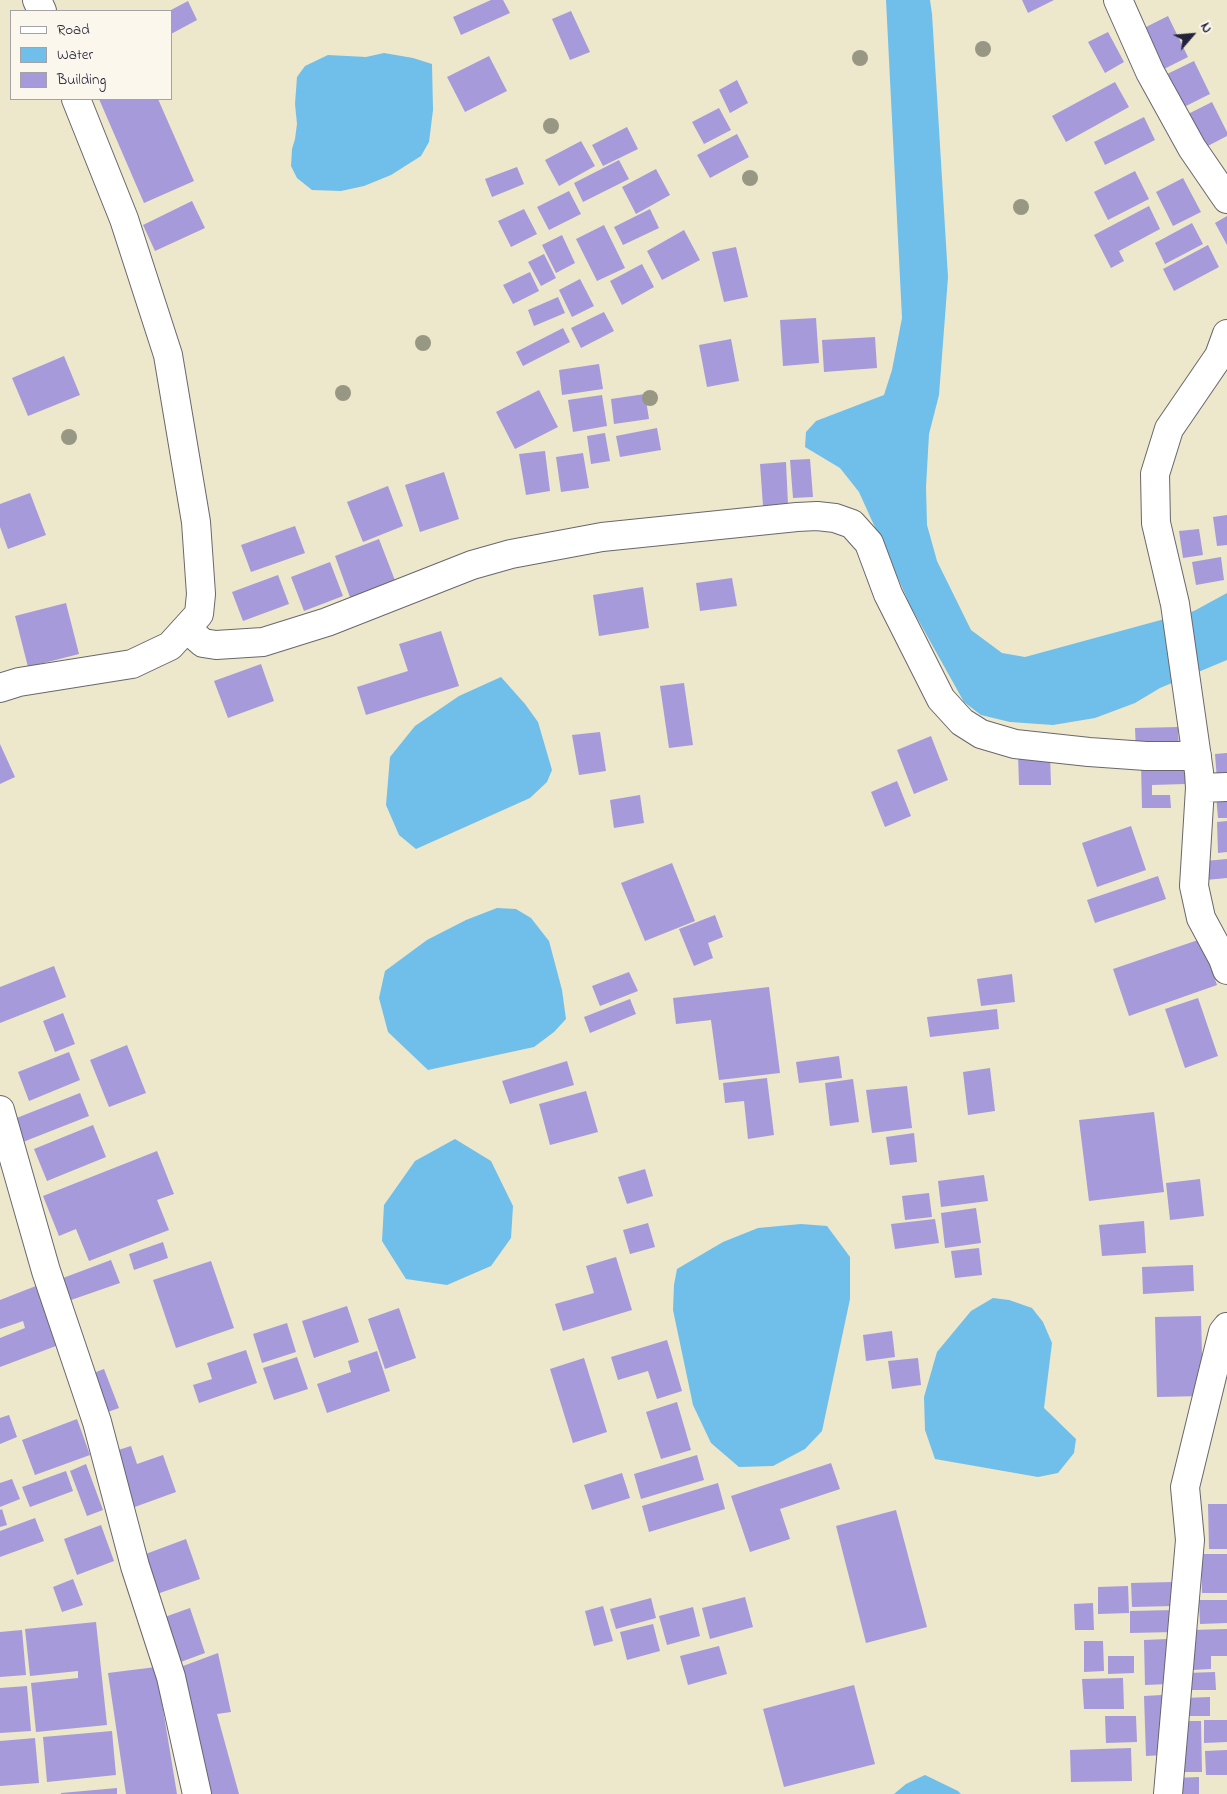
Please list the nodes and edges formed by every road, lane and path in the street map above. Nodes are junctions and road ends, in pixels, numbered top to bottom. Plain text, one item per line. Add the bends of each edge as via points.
1 (1118, 0) edge
2 (76, 100) edge
3 (1227, 199) edge
4 (1227, 334) edge
5 (187, 629) junction
6 (0, 688) edge
7 (1197, 756) junction
8 (1227, 787) edge
9 (1200, 788) junction
10 (1227, 970) edge
11 (0, 1110) edge
12 (1227, 1327) edge
13 (197, 1794) edge
14 (1168, 1794) edge

1 - 3 street via 1150,72 1182,131
2 - 5 street via 124,219 168,355 196,522 201,594 199,614
4 - 7 street via 1219,356 1169,429 1155,474 1156,523 1175,604
5 - 6 street via 170,646 132,664 19,682
5 - 7 street via 203,643 263,642 327,622 472,565 511,554 602,537 797,517 835,518 852,524 869,543 888,594 941,699 962,722 980,734 1015,744 1089,752
7 - 9 street
8 - 9 street
9 - 10 street via 1194,886 1201,918
11 - 13 street via 46,1271 98,1422 135,1566 171,1678
12 - 14 street via 1223,1332 1185,1487 1190,1540

